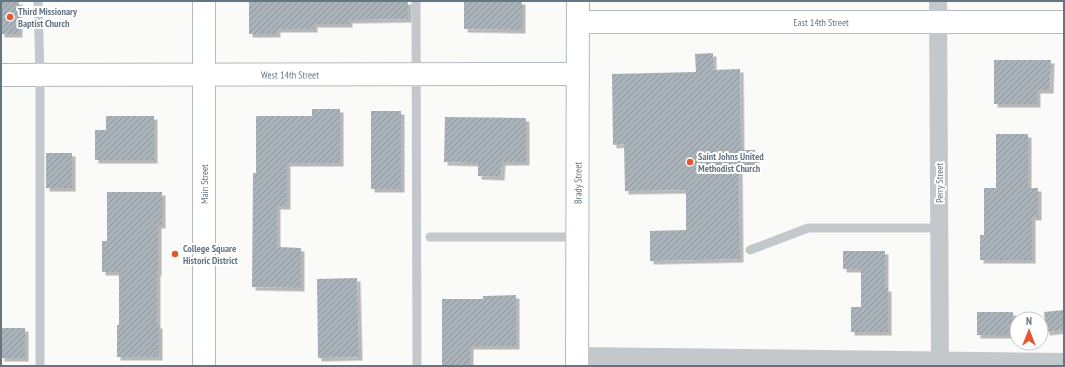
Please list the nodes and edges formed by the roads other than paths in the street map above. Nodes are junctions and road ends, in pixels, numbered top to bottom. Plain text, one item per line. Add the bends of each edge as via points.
1 (38, 1) edge
2 (204, 1) edge
3 (416, 1) edge
4 (578, 11) edge
5 (938, 11) edge
6 (1064, 22) edge
7 (417, 74) junction
8 (578, 74) junction
9 (1, 75) edge
10 (40, 75) junction
11 (204, 75) junction
12 (939, 228) junction
13 (430, 237) dead end
14 (577, 237) junction
15 (750, 250) dead end
16 (577, 361) edge
17 (748, 362) edge
18 (1064, 362) edge
19 (940, 363) edge
20 (40, 366) edge
21 (204, 366) edge
22 (417, 366) edge

1 - 10 lane
2 - 11 main road, Main Street
3 - 7 lane
4 - 5 main road, East 14th Street
4 - 8 main road, Brady Street
5 - 6 main road, East 14th Street
5 - 12 street, Perry Street
7 - 8 main road, West 14th Street
7 - 11 main road, West 14th Street
7 - 22 lane
8 - 14 main road, Brady Street
9 - 10 main road, West 14th Street
10 - 11 main road, West 14th Street
10 - 20 lane
11 - 21 main road, Main Street
12 - 15 lane via 808,228
12 - 19 street, Perry Street
13 - 14 lane
14 - 16 main road, Brady Street
16 - 17 street
17 - 19 street
18 - 19 street

